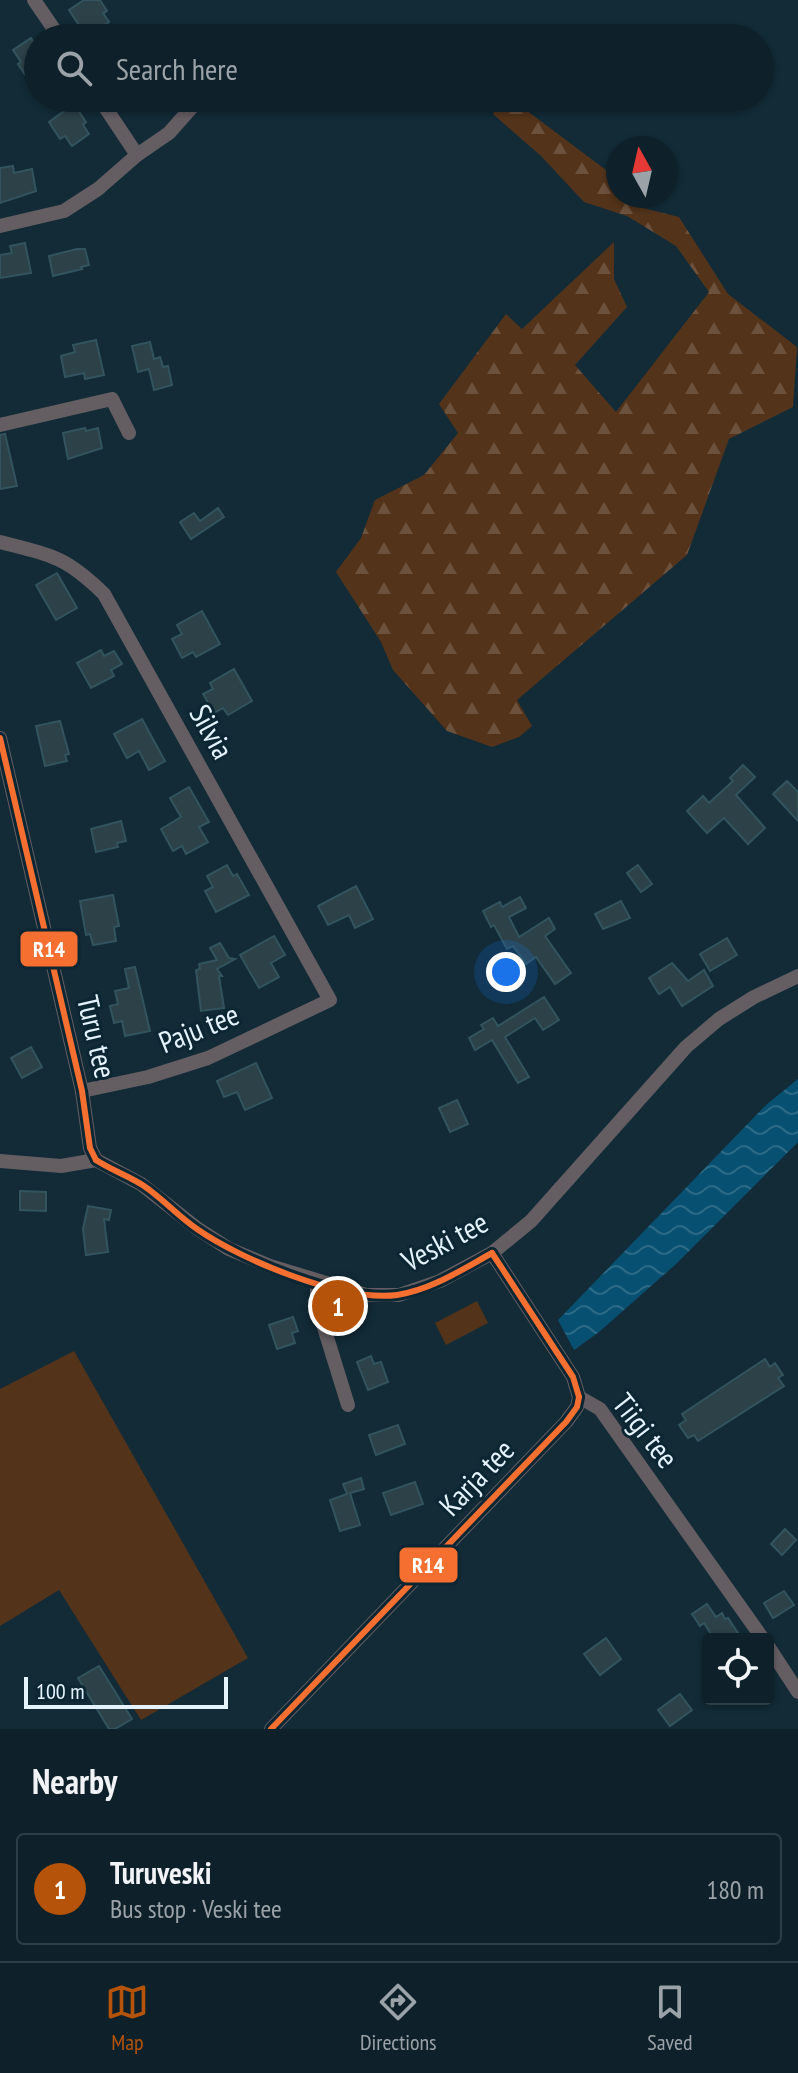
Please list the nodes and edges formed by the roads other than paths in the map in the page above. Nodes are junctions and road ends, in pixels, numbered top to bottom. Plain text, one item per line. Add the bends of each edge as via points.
1 (34, 0) edge
2 (50, 24) edge
3 (108, 112) edge
4 (188, 112) edge
5 (137, 155) junction
6 (0, 226) edge
7 (0, 425) edge
8 (129, 433) dead end
9 (0, 542) edge
10 (0, 738) edge
11 (798, 976) edge
12 (330, 1000) joint
13 (82, 1091) junction
14 (96, 1160) junction
15 (0, 1161) edge
16 (492, 1253) junction
17 (317, 1281) junction
18 (579, 1397) junction
19 (348, 1405) dead end
20 (759, 1633) edge
21 (774, 1655) edge
22 (798, 1692) edge
23 (271, 1729) edge

1 - 2 street
3 - 5 street
4 - 5 street
5 - 6 street via 64,211
7 - 8 street via 112,399
9 - 12 street, Silvia via 67,562 104,594
10 - 13 street, Turu tee
11 - 16 street, Veski tee via 719,1019 686,1047 531,1221
12 - 13 street, Paju tee via 208,1058
13 - 14 street, Turu tee
14 - 15 street via 61,1166
14 - 17 street, Veski tee via 141,1184 229,1249
16 - 17 street, Veski tee via 440,1281 399,1295 366,1295
16 - 18 street, Tiigi tee via 573,1377
17 - 19 street via 317,1305
18 - 20 street, Tiigi tee via 600,1409
18 - 23 street, Karja tee via 566,1422
21 - 22 street

